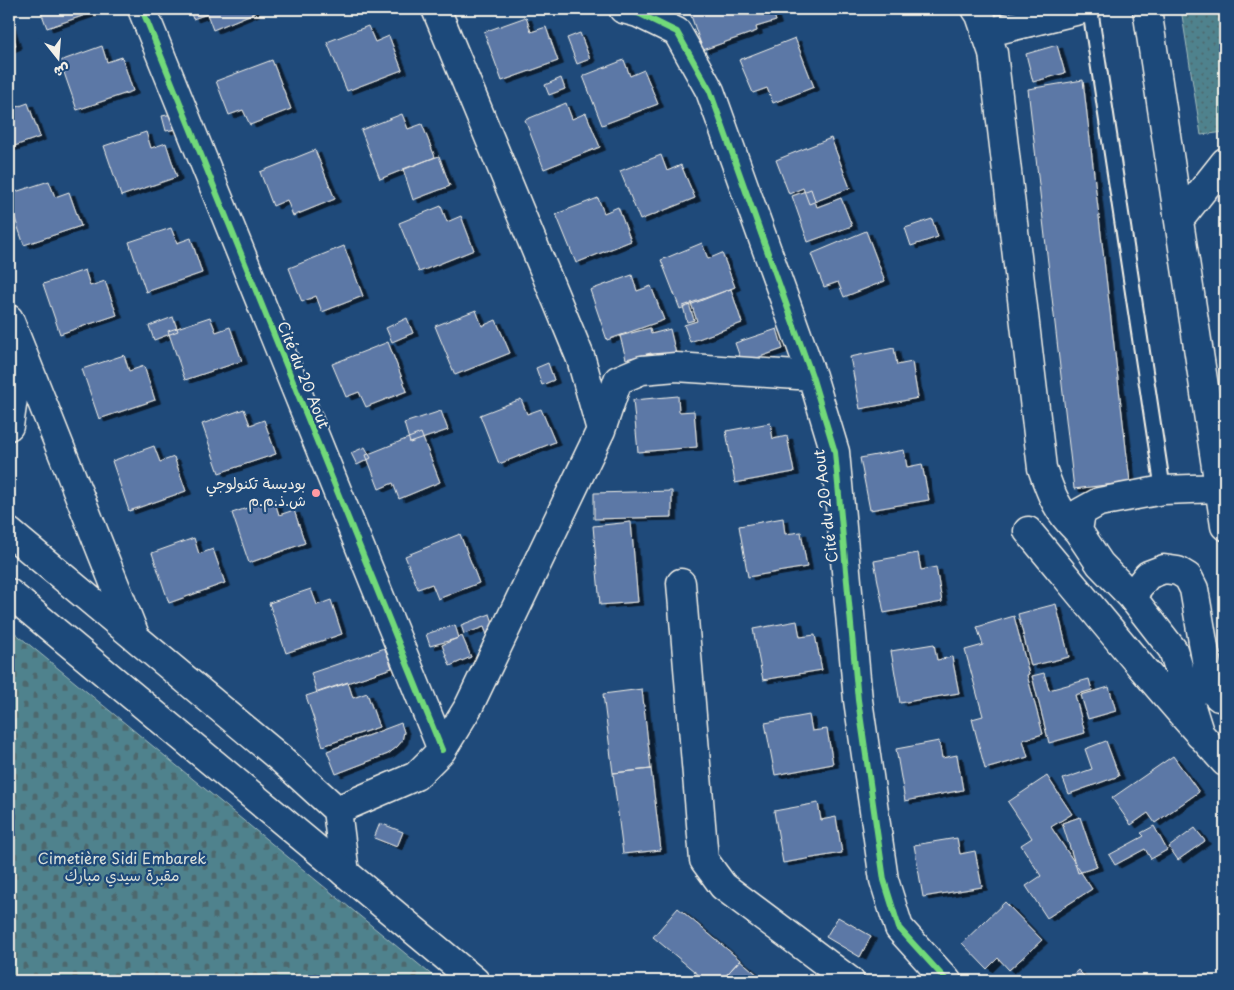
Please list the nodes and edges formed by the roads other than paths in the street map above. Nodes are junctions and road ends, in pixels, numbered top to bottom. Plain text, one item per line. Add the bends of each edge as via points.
1 (142, 9) edge
2 (436, 9) edge
3 (623, 9) edge
4 (1084, 9) edge
5 (1090, 9) edge
6 (1147, 9) edge
7 (677, 20) edge
8 (981, 21) edge
9 (1225, 162) edge
10 (1179, 220) junction
11 (9, 319) edge
12 (21, 350) junction
13 (812, 376) junction
14 (9, 426) edge
15 (602, 430) junction
16 (1222, 486) edge
17 (1163, 490) junction
18 (1225, 526) edge
19 (1028, 531) dead end
20 (1078, 531) junction
21 (9, 532) edge
22 (681, 583) dead end
23 (9, 593) edge
24 (1131, 596) junction
25 (135, 637) junction
26 (1225, 698) edge
27 (1200, 735) junction
28 (442, 750) junction
29 (1225, 762) edge
30 (337, 810) junction
31 (345, 873) junction
32 (475, 981) edge
33 (850, 981) edge
34 (947, 981) edge

1 - 28 street, Cité du 20 Aout
2 - 15 street via 581,359
3 - 7 street, Cité du 20 Aout
4 - 8 street
5 - 17 lane
6 - 10 street
7 - 13 street, Cité du 20 Aout via 710,91
8 - 20 street via 992,53 1042,468 1053,498
9 - 10 street
10 - 16 street
11 - 12 street
12 - 14 street
12 - 25 street
13 - 15 street via 676,367 642,370 618,380
13 - 34 street, Cité du 20 Aout via 835,452 858,700 884,880 899,928
15 - 28 street via 469,706
16 - 17 street
16 - 18 street
17 - 20 street via 1099,502 1081,512
19 - 27 street
20 - 24 street via 1100,564
21 - 25 street
22 - 33 street via 704,860 723,886
23 - 31 street
24 - 26 street via 1148,575 1164,569 1178,571 1188,577 1194,589 1211,689
24 - 27 street via 1173,650
25 - 30 street
27 - 29 street
28 - 30 street via 416,776
30 - 31 street
31 - 32 street

